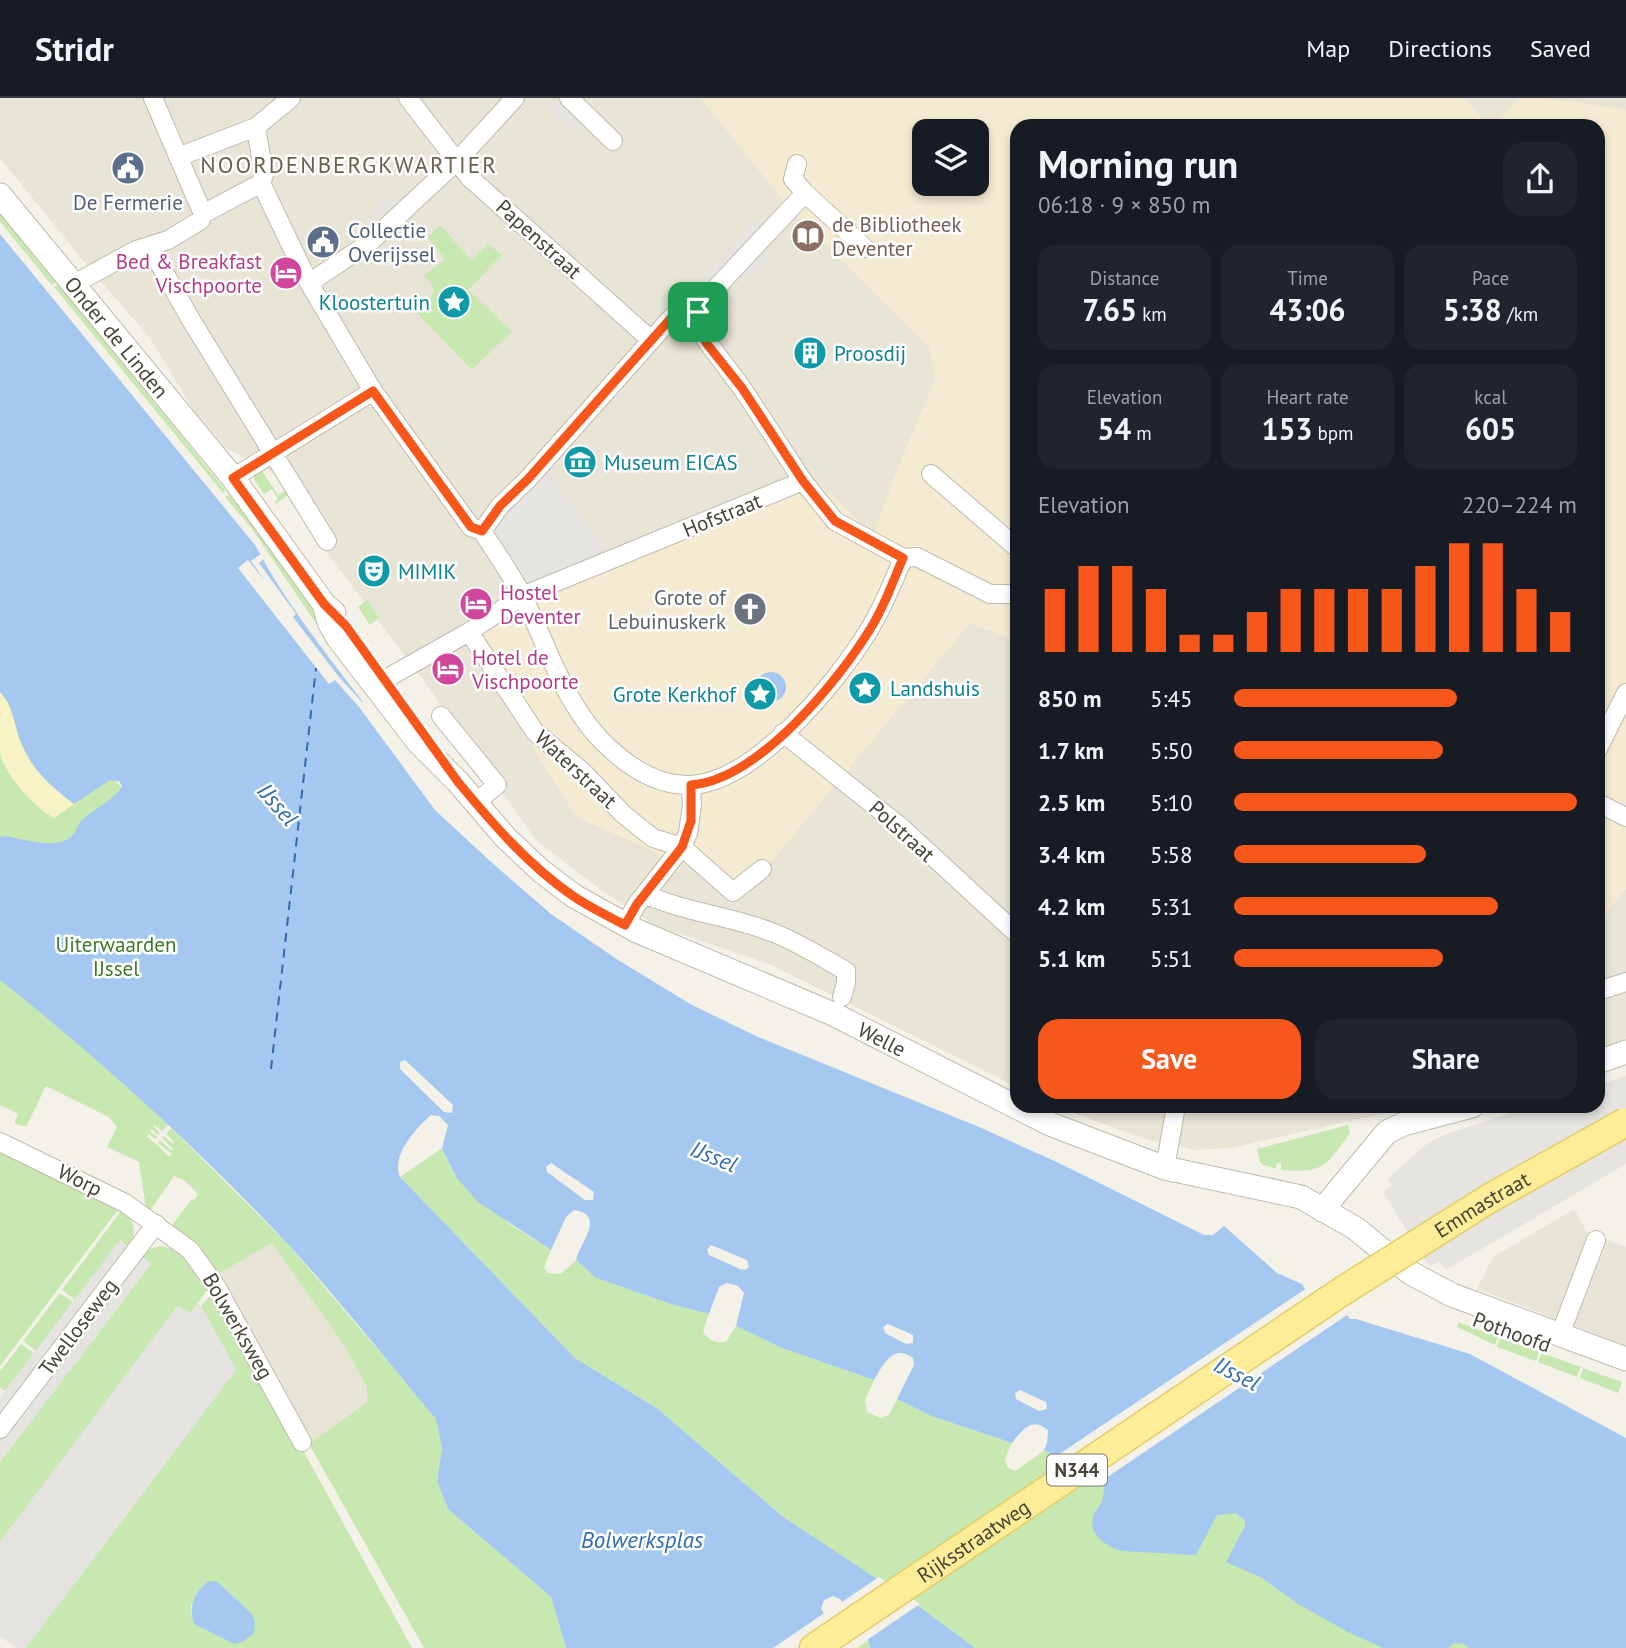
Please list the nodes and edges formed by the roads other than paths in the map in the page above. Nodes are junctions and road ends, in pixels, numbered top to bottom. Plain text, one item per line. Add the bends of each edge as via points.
1 (153, 98) edge
2 (291, 98) edge
3 (408, 98) edge
4 (514, 98) edge
5 (569, 98) edge
6 (256, 127) junction
7 (613, 141) dead end
8 (178, 157) junction
9 (456, 162) junction
10 (797, 164) dead end
11 (261, 183) junction
12 (804, 193) junction
13 (0, 195) edge
14 (203, 214) junction
15 (149, 247) junction
16 (865, 248) dead end
17 (309, 283) junction
18 (74, 284) junction
19 (698, 312) junction
20 (651, 340) junction
21 (373, 391) junction
22 (273, 454) junction
23 (931, 474) dead end
24 (233, 478) junction
25 (803, 481) junction
26 (482, 531) junction
27 (327, 541) dead end
28 (1010, 542) edge
29 (903, 558) junction
30 (1010, 594) edge
31 (523, 596) junction
32 (469, 632) junction
33 (379, 682) junction
34 (1626, 693) edge
35 (441, 716) dead end
36 (783, 733) junction
37 (1605, 734) edge
38 (691, 785) junction
39 (475, 803) junction
40 (1605, 806) edge
41 (1626, 817) edge
42 (682, 847) junction
43 (762, 869) dead end
44 (645, 894) junction
45 (625, 925) junction
46 (1010, 928) edge
47 (1626, 982) edge
48 (1605, 989) edge
49 (842, 996) dead end
50 (1010, 1104) edge
51 (1028, 1113) edge
52 (1175, 1113) edge
53 (1422, 1113) edge
54 (1626, 1122) edge
55 (0, 1142) edge
56 (1165, 1168) junction
57 (1322, 1210) junction
58 (156, 1224) junction
59 (1596, 1240) dead end
60 (1405, 1277) junction
61 (1341, 1292) joint
62 (1560, 1335) junction
63 (1626, 1359) edge
64 (1626, 1373) edge
65 (0, 1429) edge
66 (302, 1442) dead end
67 (814, 1648) edge

1 - 8 street
2 - 6 street
3 - 9 street, Papenstraat
4 - 9 street
5 - 7 street
6 - 8 street
6 - 11 street via 264,175
8 - 14 street
9 - 17 street via 369,243
9 - 20 street, Papenstraat
10 - 12 street via 793,179
11 - 14 street
11 - 17 street
12 - 16 street
12 - 19 street
13 - 18 street, Onder de Linden
14 - 15 street via 201,220
15 - 18 street
15 - 22 street
17 - 21 street
18 - 24 street, Onder de Linden
19 - 20 street via 672,317
19 - 25 street via 700,332
20 - 26 street
21 - 22 street
21 - 26 street via 471,527
22 - 24 street
22 - 27 street
23 - 28 street
24 - 33 street, Welle via 324,604 346,626
25 - 29 street via 835,521
25 - 31 street, Hofstraat
26 - 31 street
29 - 30 street via 917,557 990,594
29 - 36 street via 862,642
31 - 32 street, Hofstraat
31 - 38 street via 564,685 598,736 645,775
32 - 33 street, Hofstraat
32 - 42 street, Waterstraat via 535,732 653,838
33 - 39 street, Welle
34 - 37 street
35 - 39 street via 496,785
36 - 38 street via 742,767 716,780
36 - 46 street, Polstraat via 901,827
38 - 42 street via 691,821
39 - 45 street, Welle via 541,871 573,896
40 - 41 street
42 - 43 street via 733,892
42 - 44 street
44 - 45 street
44 - 49 street via 799,945 846,971
45 - 50 street, Welle via 834,1014
47 - 48 street
51 - 56 street, Welle
52 - 56 street
53 - 57 street via 1387,1132
54 - 61 main road, Emmastraat / N344, bridge via 1490,1198
55 - 58 street, Worp via 103,1192
56 - 57 street, Welle via 1301,1197
57 - 60 street, Welle via 1358,1246
58 - 65 street, Twelloseweg
58 - 66 street, Bolwerksweg via 205,1268
59 - 62 street
60 - 62 street, Pothoofd
60 - 64 street, Pothoofd via 1449,1309
61 - 67 main road, Rijksstraatweg / N344
62 - 63 street, Pothoofd

